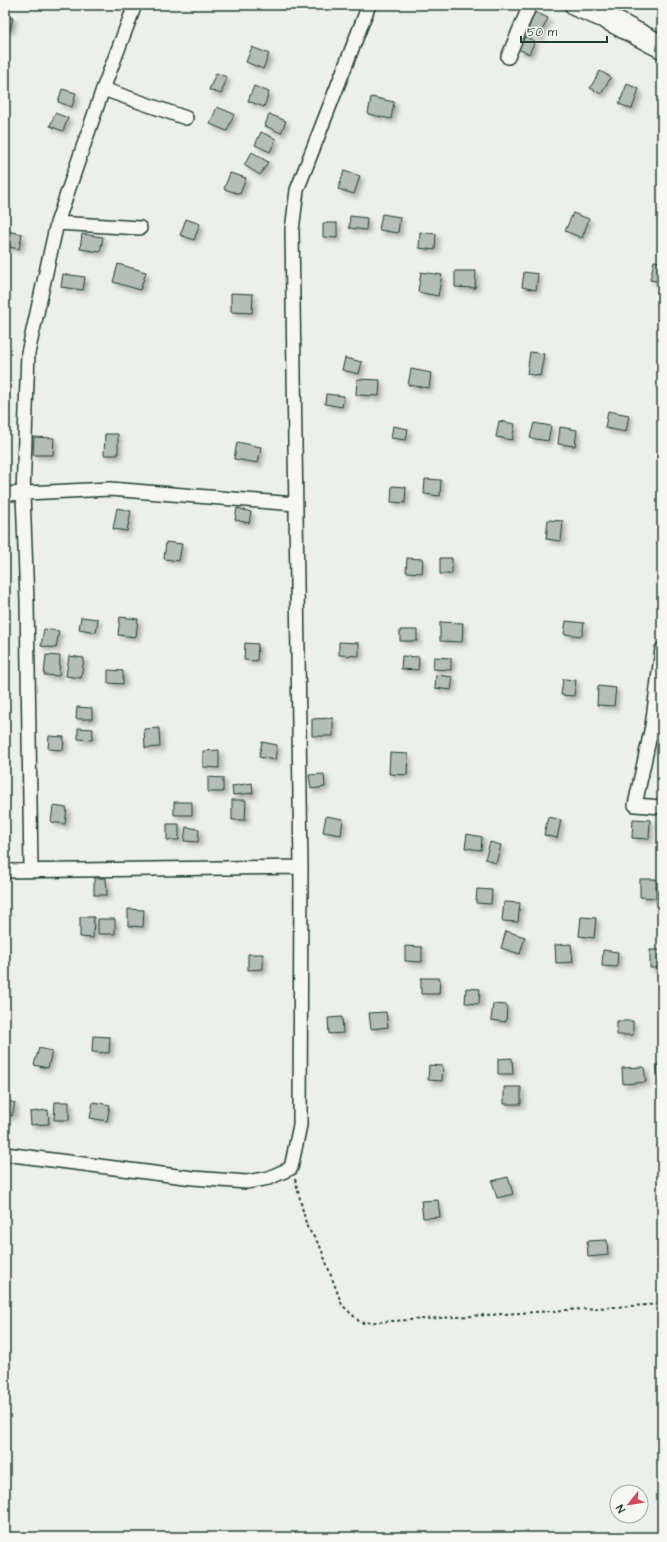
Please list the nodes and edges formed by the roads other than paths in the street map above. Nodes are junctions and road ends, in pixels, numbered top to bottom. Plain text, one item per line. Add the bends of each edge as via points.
1 (135, 5) edge
2 (369, 5) edge
3 (530, 5) edge
4 (576, 5) edge
5 (606, 10) edge
6 (662, 47) edge
7 (508, 57) dead end
8 (104, 89) junction
9 (186, 118) dead end
10 (58, 223) junction
11 (140, 228) dead end
12 (5, 494) edge
13 (23, 494) junction
14 (295, 504) junction
15 (662, 648) edge
16 (662, 807) edge
17 (301, 867) junction
18 (32, 870) junction
19 (5, 871) edge
20 (5, 1154) edge

1 - 8 street
2 - 14 street via 297,190 292,230
3 - 7 street
4 - 5 highway
5 - 6 highway
8 - 9 street
8 - 10 street
10 - 11 street
10 - 13 street via 28,354
12 - 13 street
13 - 14 street via 110,489
13 - 18 street
14 - 17 street
15 - 16 street via 652,726 635,805
17 - 18 street
17 - 20 street via 300,1125 291,1168 269,1178 247,1182 193,1178
18 - 19 street

